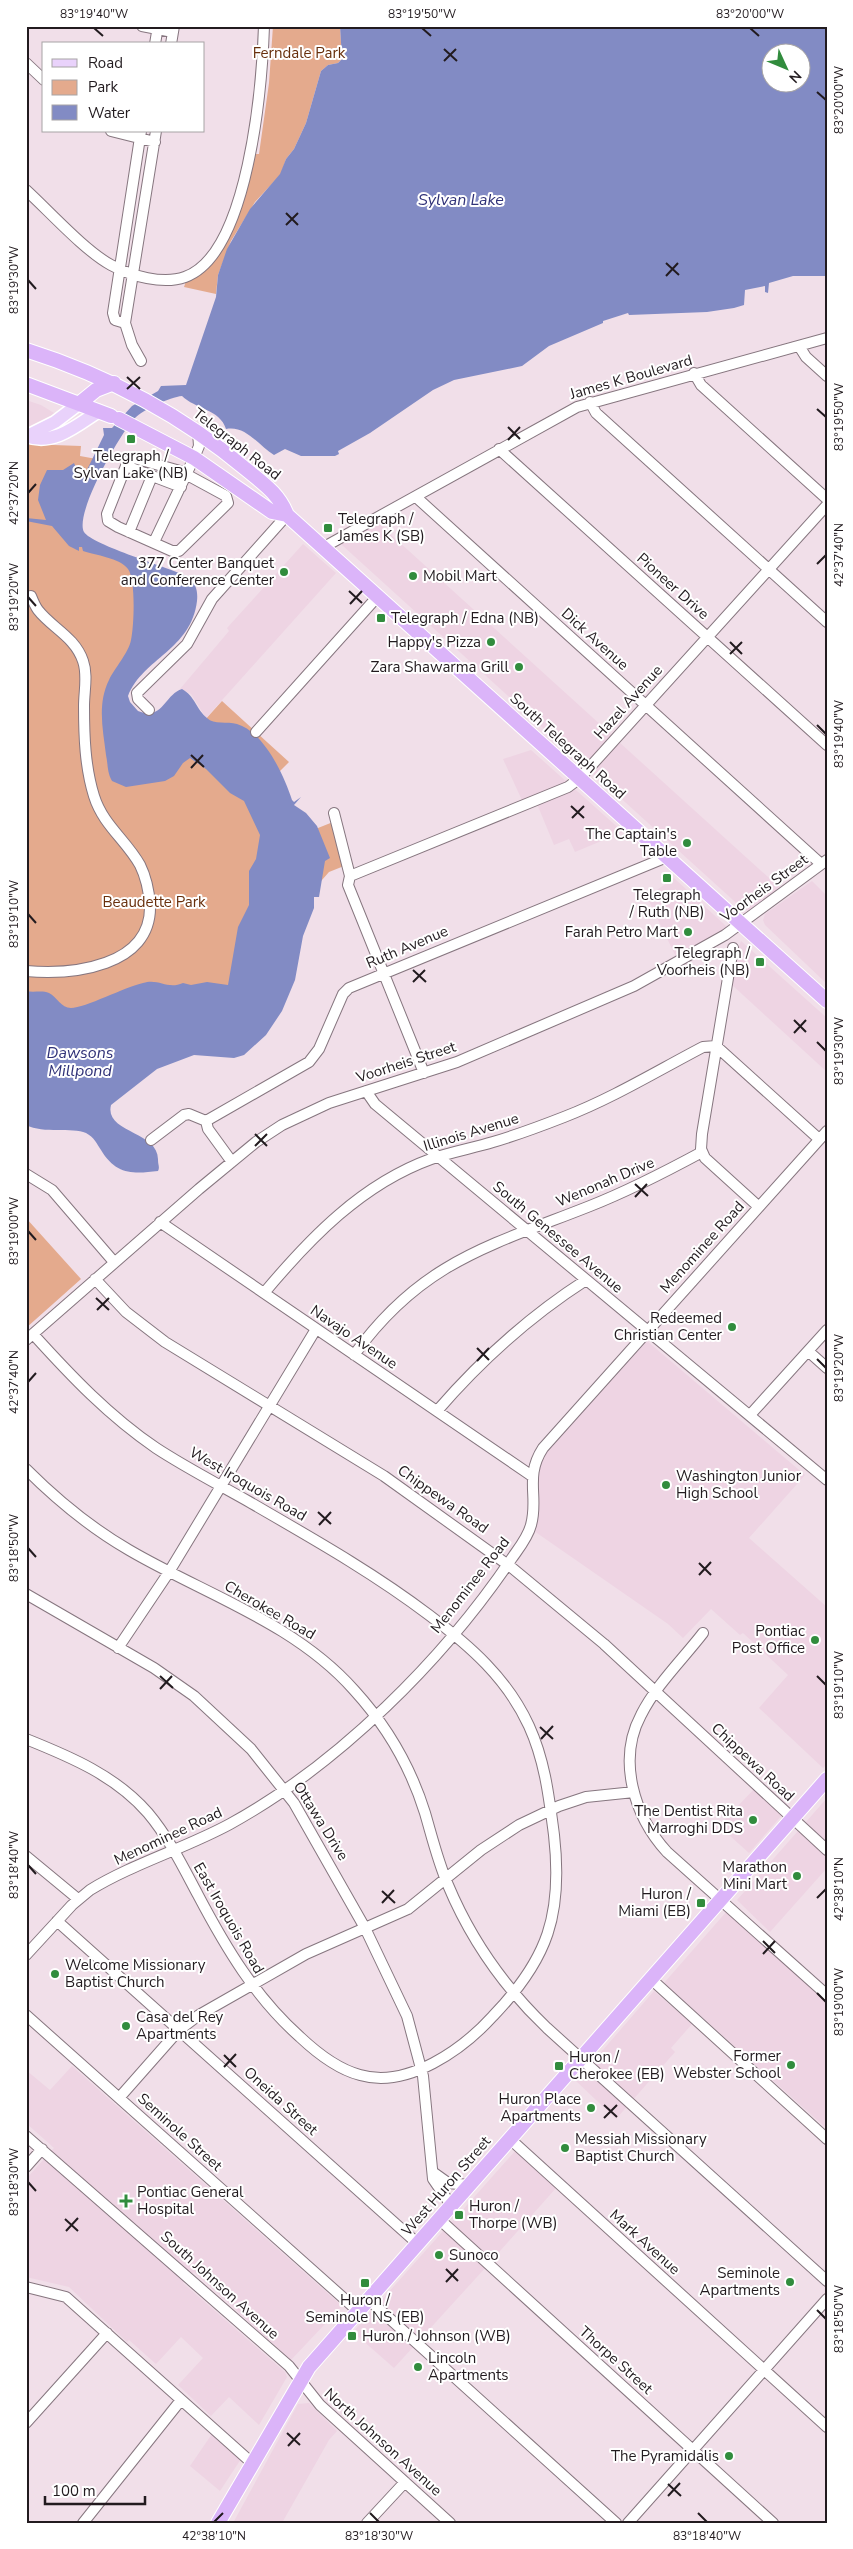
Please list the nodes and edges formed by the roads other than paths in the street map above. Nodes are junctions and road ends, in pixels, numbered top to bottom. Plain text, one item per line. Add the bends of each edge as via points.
1 (142, 26) edge
2 (264, 26) edge
3 (158, 28) edge
4 (174, 29) edge
5 (155, 42) edge
6 (171, 42) edge
7 (26, 63) edge
8 (42, 78) edge
9 (118, 132) edge
10 (140, 135) edge
11 (156, 136) edge
12 (26, 190) edge
13 (119, 268) junction
14 (133, 274) junction
15 (125, 323) junction
16 (827, 338) edge
17 (800, 346) junction
18 (26, 350) edge
19 (141, 361) dead end
20 (694, 373) junction
21 (827, 376) edge
22 (114, 383) junction
23 (26, 384) edge
24 (590, 402) junction
25 (80, 403) junction
26 (115, 418) junction
27 (198, 432) junction
28 (26, 436) edge
29 (499, 449) junction
30 (194, 458) junction
31 (126, 466) junction
32 (187, 474) junction
33 (152, 476) junction
34 (181, 487) junction
35 (416, 497) junction
36 (827, 499) edge
37 (827, 505) edge
38 (287, 515) junction
39 (129, 532) junction
40 (154, 542) junction
41 (324, 547) junction
42 (769, 569) junction
43 (31, 596) dead end
44 (378, 596) junction
45 (827, 622) edge
46 (707, 637) junction
47 (646, 705) junction
48 (149, 710) dead end
49 (256, 732) dead end
50 (827, 745) edge
51 (580, 778) junction
52 (334, 813) dead end
53 (667, 857) junction
54 (824, 862) edge
55 (350, 876) junction
56 (741, 924) junction
57 (733, 948) dead end
58 (26, 971) edge
59 (384, 972) junction
60 (827, 1001) edge
61 (716, 1046) junction
62 (424, 1073) junction
63 (366, 1091) junction
64 (206, 1121) junction
65 (827, 1131) edge
66 (819, 1139) junction
67 (151, 1140) dead end
68 (702, 1152) junction
69 (439, 1157) junction
70 (232, 1162) junction
71 (26, 1174) edge
72 (758, 1207) junction
73 (160, 1222) junction
74 (526, 1230) junction
75 (114, 1262) junction
76 (94, 1279) junction
77 (586, 1280) junction
78 (264, 1293) junction
79 (316, 1328) junction
80 (827, 1330) edge
81 (648, 1331) junction
82 (30, 1337) edge
83 (808, 1351) junction
84 (354, 1355) junction
85 (827, 1368) edge
86 (268, 1406) junction
87 (437, 1411) junction
88 (750, 1415) junction
89 (26, 1469) edge
90 (532, 1476) junction
91 (827, 1480) edge
92 (221, 1486) junction
93 (507, 1564) junction
94 (169, 1572) junction
95 (26, 1594) edge
96 (453, 1633) junction
97 (703, 1633) dead end
98 (118, 1648) junction
99 (656, 1693) junction
100 (375, 1715) junction
101 (26, 1739) edge
102 (827, 1779) edge
103 (284, 1789) junction
104 (634, 1792) junction
105 (551, 1810) junction
106 (792, 1819) junction
107 (827, 1850) edge
108 (174, 1852) junction
109 (26, 1856) edge
110 (445, 1878) junction
111 (78, 1899) junction
112 (721, 1900) junction
113 (57, 1921) junction
114 (365, 1928) junction
115 (26, 1955) edge
116 (650, 1978) junction
117 (251, 1985) junction
118 (514, 1993) junction
119 (827, 1995) edge
120 (26, 2015) edge
121 (179, 2030) junction
122 (581, 2058) junction
123 (422, 2068) junction
124 (120, 2098) junction
125 (26, 2136) edge
126 (826, 2138) edge
127 (510, 2139) junction
128 (42, 2150) junction
129 (26, 2168) edge
130 (434, 2173) junction
131 (469, 2185) junction
132 (451, 2205) junction
133 (439, 2219) junction
134 (418, 2243) junction
135 (827, 2281) edge
136 (26, 2287) edge
137 (827, 2298) edge
138 (368, 2299) junction
139 (358, 2311) junction
140 (107, 2333) junction
141 (764, 2370) junction
142 (299, 2381) junction
143 (181, 2400) junction
144 (26, 2423) edge
145 (827, 2427) edge
146 (692, 2449) junction
147 (252, 2463) junction
148 (405, 2482) junction
149 (83, 2523) edge
150 (218, 2523) edge
151 (367, 2523) edge
152 (450, 2523) edge
153 (616, 2523) edge
154 (628, 2523) edge
155 (773, 2523) edge

1 - 3 street
2 - 14 street via 252,143 242,193 230,227 204,264 185,277 159,279
3 - 4 street
3 - 5 street
4 - 6 street
7 - 8 street
9 - 10 street
10 - 11 street
10 - 13 street
11 - 14 street
12 - 13 street via 95,253
13 - 14 street
13 - 15 street via 113,316
14 - 15 street
15 - 19 street
16 - 17 street, James K Boulevard
17 - 20 street, James K Boulevard
17 - 21 street via 806,357
18 - 22 highway, Telegraph Road
20 - 24 street, James K Boulevard
20 - 36 street via 701,385
22 - 25 highway via 96,390
22 - 27 highway, Telegraph Road
23 - 25 highway
24 - 29 street, James K Boulevard via 564,412
24 - 42 street via 596,414
25 - 26 highway
25 - 28 main road via 55,422
26 - 28 main road via 54,437 37,440
26 - 30 highway
27 - 30 street via 199,446
27 - 38 highway, Telegraph Road via 282,501
29 - 35 street, James K Boulevard
29 - 46 street, Pioneer Drive
30 - 32 street
30 - 38 highway via 272,512
31 - 32 street via 134,458
31 - 33 street
31 - 39 street via 107,516 110,523
32 - 34 street
32 - 40 street via 224,494 228,503 181,550 172,550
33 - 34 street
33 - 39 street
34 - 40 street
35 - 41 street, James K Boulevard
35 - 47 street, Dick Avenue
37 - 42 street, Hazel Avenue
38 - 41 highway, South Telegraph Road
38 - 48 street via 208,604 184,647 137,693 138,699
39 - 40 street
41 - 44 highway, South Telegraph Road
42 - 45 street
42 - 46 street, Hazel Avenue
43 - 58 street via 38,610 65,634 82,659 85,668 86,756 92,789 104,820 132,853 143,872 150,911 148,926 141,940 114,960 85,968
44 - 49 street
44 - 51 highway, South Telegraph Road
46 - 47 street, Hazel Avenue
46 - 50 street, Pioneer Drive
47 - 51 street, Hazel Avenue
47 - 54 street, Dick Avenue
51 - 53 highway, South Telegraph Road
51 - 55 street, Hazel Avenue via 568,787
52 - 55 street
53 - 56 highway, South Telegraph Road
53 - 59 street, Ruth Avenue
54 - 56 street, Voorheis Street
55 - 59 street via 348,885
56 - 60 highway, South Telegraph Road
56 - 62 street, Voorheis Street via 626,990
57 - 61 street
59 - 62 street
59 - 64 street, Ruth Avenue via 345,991 319,1049 309,1062
61 - 66 street
61 - 68 street
61 - 69 street, Illinois Avenue via 703,1047 619,1093 566,1116
62 - 63 street, Voorheis Street
63 - 69 street, South Genessee Avenue via 375,1104
63 - 70 street, Voorheis Street via 289,1120
64 - 67 street via 184,1115
64 - 70 street via 208,1129
65 - 66 street, Menominee Road
66 - 72 street, Menominee Road
68 - 72 street
68 - 74 street, Wenonah Drive via 614,1196
69 - 74 street, South Genessee Avenue
69 - 78 street, Illinois Avenue via 395,1176 349,1206 313,1238
70 - 73 street, Voorheis Street
71 - 75 street via 52,1190
72 - 81 street, Menominee Road
73 - 75 street, Voorheis Street
73 - 78 street, Navajo Avenue
74 - 77 street, South Genessee Avenue
74 - 84 street, Wenonah Drive via 460,1259 418,1287 382,1319
75 - 76 street, Voorheis Street
76 - 82 street, Voorheis Street
76 - 86 street, Chippewa Road via 148,1329
77 - 81 street, South Genessee Avenue
77 - 87 street via 552,1302 499,1346
78 - 79 street, Navajo Avenue
79 - 84 street, Navajo Avenue
79 - 86 street
80 - 83 street
81 - 88 street, South Genessee Avenue
81 - 90 street, Menominee Road via 543,1448 534,1464
82 - 92 street, West Iroquois Road via 112,1415 156,1448
83 - 85 street
83 - 88 street
84 - 87 street, Navajo Avenue
86 - 92 street
86 - 93 street, Chippewa Road via 392,1482
87 - 90 street, Navajo Avenue
88 - 91 street, South Genessee Avenue
89 - 94 street, Cherokee Road via 95,1528
90 - 93 street, Menominee Road via 531,1526
92 - 94 street
92 - 96 street, West Iroquois Road via 345,1558 397,1591
93 - 96 street, Menominee Road
93 - 99 street, Chippewa Road via 598,1639
94 - 98 street
94 - 100 street, Cherokee Road via 273,1626 306,1647 341,1676
95 - 98 street, Ottawa Drive
96 - 100 street, Menominee Road
96 - 105 street, West Iroquois Road via 490,1667 519,1708 541,1759
97 - 99 street
98 - 103 street, Ottawa Drive via 204,1704 247,1744
99 - 104 street via 640,1716 632,1740 630,1766
99 - 106 street, Chippewa Road
100 - 103 street, Menominee Road
100 - 110 street, Cherokee Road via 414,1782
101 - 108 street, East Iroquois Road via 83,1764 119,1786 148,1813
102 - 106 highway, West Huron Street
103 - 108 street, Menominee Road via 230,1824
103 - 114 street, Ottawa Drive
104 - 105 street via 590,1796
104 - 112 street via 646,1823 660,1844
105 - 110 street via 496,1839
105 - 118 street, West Iroquois Road via 558,1872 553,1915 537,1959
106 - 107 street, Chippewa Road
106 - 112 highway, West Huron Street
108 - 111 street, Menominee Road via 101,1884
108 - 117 street, East Iroquois Road via 225,1946
109 - 111 street
110 - 114 street via 408,1908
110 - 118 street, Cherokee Road via 471,1933
111 - 113 street, Menominee Road
112 - 116 highway, West Huron Street
112 - 119 street
113 - 115 street, Menominee Road
113 - 121 street, Oneida Street
114 - 117 street via 306,1954
114 - 123 street, Ottawa Drive via 407,2016
116 - 122 highway, West Huron Street
116 - 126 street
117 - 121 street
117 - 123 street, East Iroquois Road via 300,2038 343,2068 380,2078
118 - 122 street, Cherokee Road
118 - 123 street, East Iroquois Road via 474,2035
120 - 124 street, Seminole Street
121 - 124 street
121 - 134 street, Oneida Street
122 - 127 highway, West Huron Street
122 - 135 street, Cherokee Road
123 - 130 street, Ottawa Drive
124 - 139 street, Seminole Street
125 - 128 street, South Johnson Avenue
127 - 131 highway, West Huron Street
127 - 141 street, Mark Avenue
128 - 129 street
128 - 142 street, South Johnson Avenue via 289,2366
130 - 131 street via 445,2182
130 - 132 street, Ottawa Drive via 435,2185
131 - 132 highway, West Huron Street
132 - 133 highway, West Huron Street
133 - 134 highway, West Huron Street
133 - 146 street, Thorpe Street
134 - 138 highway, West Huron Street
136 - 140 street via 66,2297
137 - 141 street
138 - 139 highway, West Huron Street
138 - 153 street
139 - 142 highway, West Huron Street
140 - 143 street
140 - 144 street
141 - 145 street, Mark Avenue
141 - 146 street
142 - 147 highway, West Huron Street
142 - 148 street, North Johnson Avenue via 320,2405
143 - 147 street
143 - 149 street
146 - 154 street
146 - 155 street, Thorpe Street
147 - 150 highway, West Huron Street
148 - 151 street
148 - 152 street, North Johnson Avenue

